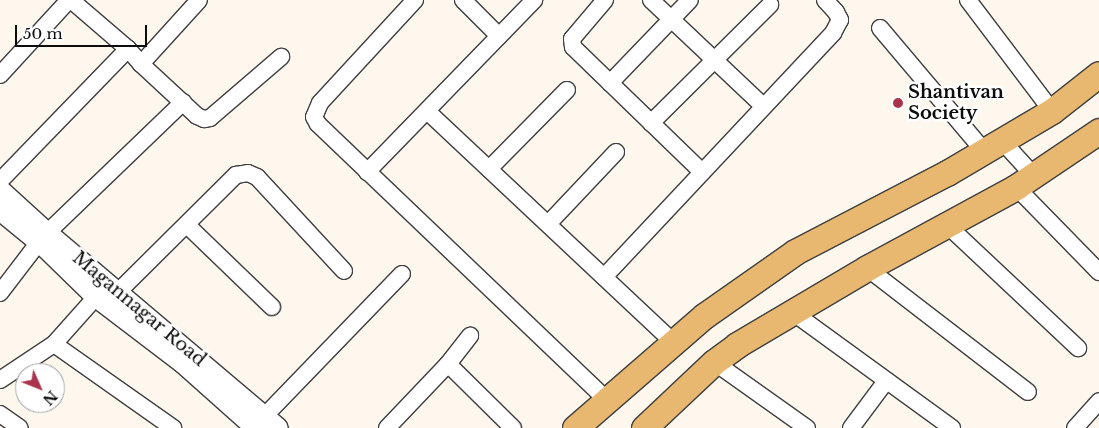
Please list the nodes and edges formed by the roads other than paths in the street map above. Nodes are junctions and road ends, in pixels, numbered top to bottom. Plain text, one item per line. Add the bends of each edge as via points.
1 (70, 0) edge
2 (199, 0) edge
3 (415, 0) edge
4 (463, 0) edge
5 (534, 0) edge
6 (605, 0) edge
7 (651, 0) edge
8 (690, 0) edge
9 (825, 0) edge
10 (973, 2) edge
11 (770, 5) dead end
12 (89, 6) edge
13 (671, 20) junction
14 (880, 28) dead end
15 (499, 36) junction
16 (128, 49) junction
17 (281, 57) dead end
18 (714, 61) junction
19 (141, 64) junction
20 (0, 74) edge
21 (1099, 74) edge
22 (610, 83) junction
23 (567, 90) dead end
24 (183, 102) junction
25 (763, 106) junction
26 (427, 111) junction
27 (1052, 111) junction
28 (651, 123) junction
29 (1098, 133) edge
30 (993, 146) junction
31 (616, 152) dead end
32 (489, 169) junction
33 (368, 172) junction
34 (702, 172) junction
35 (0, 180) edge
36 (1025, 181) junction
37 (0, 190) edge
38 (0, 210) edge
39 (548, 224) junction
40 (187, 225) junction
41 (947, 225) junction
42 (43, 238) junction
43 (867, 268) junction
44 (344, 271) dead end
45 (1099, 272) edge
46 (402, 274) dead end
47 (604, 277) junction
48 (107, 290) junction
49 (0, 293) edge
50 (272, 306) dead end
51 (790, 311) junction
52 (470, 336) dead end
53 (673, 342) junction
54 (54, 344) junction
55 (1078, 348) dead end
56 (714, 362) junction
57 (448, 364) junction
58 (0, 380) edge
59 (886, 380) junction
60 (1028, 392) dead end
61 (607, 400) junction
62 (1099, 401) edge
63 (0, 414) edge
64 (264, 425) edge
65 (651, 426) edge
66 (20, 428) edge
67 (173, 428) edge
68 (388, 428) edge
69 (513, 428) edge
70 (575, 428) edge
71 (807, 428) edge
72 (851, 428) edge
73 (952, 428) edge
74 (1075, 428) edge

1 - 12 street
1 - 20 street
2 - 19 street
3 - 33 street via 320,103 314,117
4 - 15 street
5 - 15 street
6 - 22 street via 572,39 573,47
7 - 13 street
8 - 13 street
9 - 25 street via 840,20 833,33
10 - 27 street
11 - 18 street
12 - 16 street
13 - 18 street
13 - 22 street
14 - 30 street
15 - 26 street
16 - 19 street
16 - 35 street
17 - 24 street via 210,118 197,116
18 - 25 street
18 - 28 street
19 - 24 street
21 - 27 main road
22 - 28 street
23 - 32 street
24 - 42 street
25 - 34 street
26 - 32 street
26 - 33 street
27 - 30 main road
28 - 34 street
29 - 36 main road
30 - 36 street
30 - 53 main road via 795,252 704,316
31 - 39 street
32 - 39 street
33 - 61 street
34 - 47 street
36 - 41 main road
36 - 45 street
37 - 42 street, Magannagar Road
38 - 42 street, Magannagar Road
39 - 47 street
40 - 44 street via 236,175 248,173 256,177
40 - 48 street
40 - 50 street
41 - 43 main road
41 - 55 street
42 - 48 street, Magannagar Road
42 - 49 street
43 - 51 main road
43 - 60 street
46 - 64 street
47 - 53 street
48 - 54 street
48 - 64 street, Magannagar Road via 183,363
51 - 56 main road
51 - 59 street
52 - 57 street
53 - 61 main road
54 - 58 street
54 - 67 street
56 - 65 main road
56 - 71 street
57 - 68 street
57 - 69 street
59 - 72 street
59 - 73 street
61 - 70 main road
62 - 74 street
63 - 66 street

